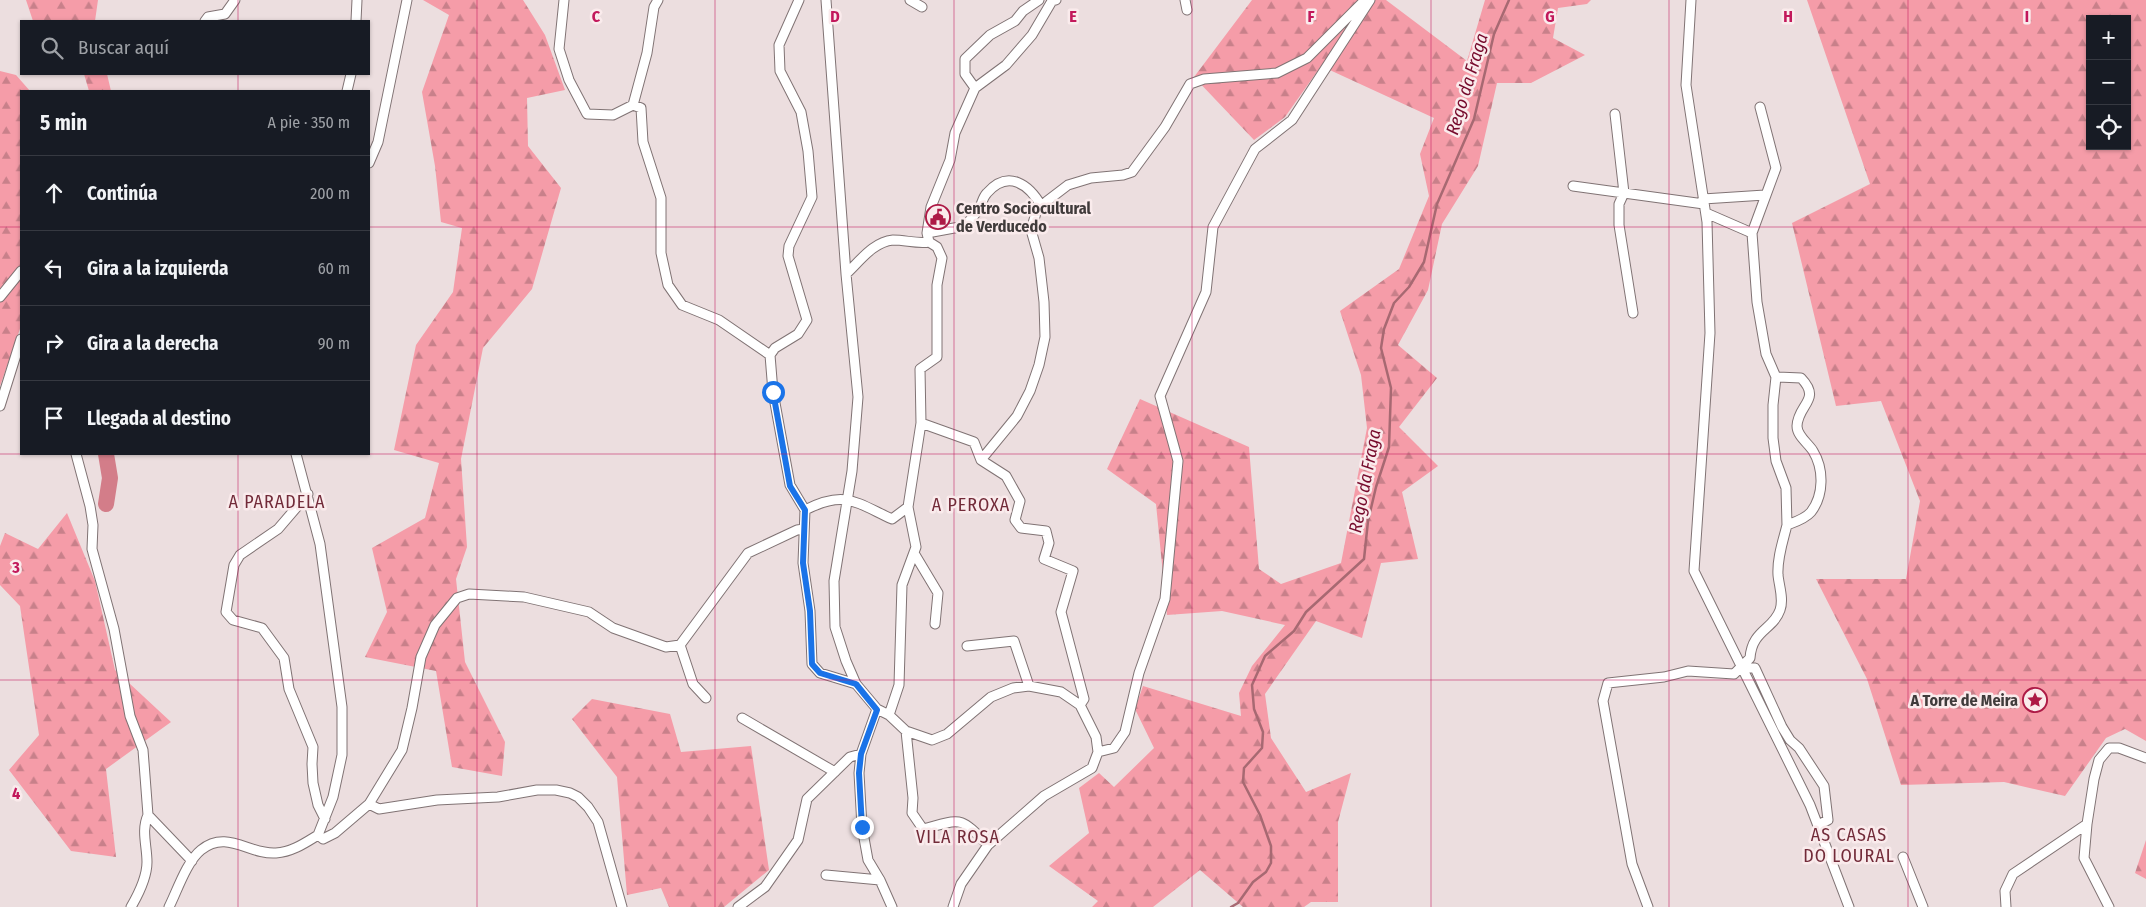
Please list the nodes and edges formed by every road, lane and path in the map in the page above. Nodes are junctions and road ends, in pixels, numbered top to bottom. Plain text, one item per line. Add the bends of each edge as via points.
1 (235, 0) edge
2 (357, 0) edge
3 (407, 0) edge
4 (564, 0) edge
5 (658, 0) edge
6 (799, 0) edge
7 (826, 0) edge
8 (910, 0) edge
9 (1048, 0) edge
10 (1184, 0) edge
11 (1365, 0) edge
12 (1370, 0) edge
13 (1691, 0) edge
14 (922, 7) dead end
15 (1186, 10) dead end
16 (206, 20) edge
17 (356, 20) edge
18 (351, 75) edge
19 (975, 88) junction
20 (347, 90) edge
21 (633, 105) junction
22 (1760, 107) dead end
23 (1615, 114) dead end
24 (370, 161) edge
25 (1573, 186) dead end
26 (1624, 193) junction
27 (1765, 195) junction
28 (1704, 205) junction
29 (1042, 207) junction
30 (1752, 233) junction
31 (928, 237) junction
32 (20, 272) edge
33 (846, 274) junction
34 (0, 296) edge
35 (1633, 314) dead end
36 (20, 342) edge
37 (770, 355) junction
38 (1776, 377) junction
39 (0, 406) edge
40 (920, 423) junction
41 (76, 455) edge
42 (296, 455) edge
43 (981, 460) junction
44 (308, 494) junction
45 (847, 499) junction
46 (908, 507) junction
47 (805, 510) junction
48 (1787, 525) junction
49 (804, 529) junction
50 (914, 554) junction
51 (935, 624) dead end
52 (680, 645) junction
53 (967, 646) dead end
54 (1742, 667) junction
55 (856, 684) junction
56 (1029, 686) junction
57 (706, 698) dead end
58 (1080, 705) junction
59 (877, 710) junction
60 (889, 715) junction
61 (742, 718) dead end
62 (906, 731) junction
63 (1098, 752) junction
64 (861, 754) junction
65 (2146, 758) edge
66 (835, 772) junction
67 (369, 804) junction
68 (148, 815) junction
69 (325, 819) junction
70 (2087, 824) junction
71 (1818, 825) junction
72 (318, 835) junction
73 (988, 844) junction
74 (1903, 857) dead end
75 (192, 861) junction
76 (826, 875) dead end
77 (880, 880) junction
78 (131, 907) edge
79 (169, 907) edge
80 (622, 907) edge
81 (738, 907) edge
82 (892, 907) edge
83 (953, 907) edge
84 (1648, 907) edge
85 (1849, 907) edge
86 (1923, 907) edge
87 (2006, 907) edge
88 (2109, 907) edge

1 - 16 street via 225,14 208,16
2 - 17 street
3 - 24 street via 378,142
4 - 21 street via 559,49 569,80 587,114 613,115
5 - 21 street via 654,7 648,53
6 - 37 street via 779,45 780,71 800,112 808,151 812,196 789,246 788,256 807,320 798,334 775,348
7 - 33 street
8 - 14 street
9 - 19 street via 1032,35 1006,65
9 - 19 street via 1022,11 1015,21 990,35 965,59 965,74
10 - 15 street
11 - 29 street via 1308,58 1277,73 1204,79 1190,84 1165,127 1132,172 1068,185
12 - 63 street via 1292,120 1255,149 1213,227 1206,292 1160,396 1178,460 1165,599 1139,673 1125,732 1114,748
13 - 28 street via 1686,85
18 - 20 street
19 - 31 street via 955,133 950,160 931,207
21 - 37 street via 641,108 643,142 661,198 660,253 668,285 682,306 719,320
22 - 27 street via 1776,168
23 - 26 street
25 - 26 street
26 - 28 street
26 - 35 street via 1619,204 1619,225
27 - 28 street
27 - 30 street
28 - 30 street
28 - 54 street via 1710,333 1694,571
29 - 31 street via 1024,184 1009,180 996,184 986,194 965,226
29 - 43 street via 1036,213 1031,230 1044,302 1045,337 1040,365 1017,416
30 - 38 street via 1757,302 1766,354
31 - 33 street via 916,244 894,240 877,244
31 - 40 street via 942,258 937,285 937,357 920,369
32 - 34 street
33 - 45 street via 858,397
36 - 39 street
37 - 47 street via 773,392 790,486
38 - 48 street via 1773,438 1776,461 1786,488
38 - 48 street via 1801,378 1809,386 1810,396 1797,425 1821,472 1819,496 1810,513
40 - 43 street via 974,442
40 - 46 street
41 - 68 street via 90,506 92,549 114,629 130,716 143,750
42 - 44 street
43 - 58 street via 1006,476 1020,501 1015,520 1021,528 1046,531 1049,543 1044,559 1073,571 1061,612 1084,699
44 - 69 street via 320,544 342,707 342,755
44 - 69 street via 278,529 240,555 234,565 226,612 233,620 262,628 284,658 289,689 313,747 314,783 318,806
45 - 46 street via 892,519
45 - 47 street via 824,501
45 - 55 street via 834,581 835,626
46 - 50 street via 916,547
47 - 49 street
48 - 54 street via 1778,573 1780,610 1757,636 1750,658
49 - 52 street via 748,553
49 - 55 street via 803,563 810,611 812,664 820,673
50 - 51 street via 938,592
50 - 60 street via 902,585 899,685
52 - 57 street via 693,684
52 - 67 street via 666,647 613,628 589,612 524,597 469,594 457,598 435,625 421,656 402,750
53 - 56 street via 1014,641
54 - 71 street
54 - 71 street via 1755,668 1782,727 1824,786 1828,820
54 - 84 street via 1734,674 1688,671 1608,683 1603,701 1632,864
55 - 59 street
56 - 58 street via 1061,692
56 - 62 street via 1013,688 991,697 947,734 932,740
58 - 63 street via 1096,737
59 - 60 street
59 - 64 street
60 - 62 street
61 - 66 street
62 - 73 street via 912,813 923,829 957,820
63 - 73 street via 1092,768 1044,796
64 - 66 street via 850,758
64 - 77 street via 862,827 868,860
65 - 70 street via 2119,748 2110,748 2104,754 2094,779
66 - 81 street via 807,799 798,840 765,887
67 - 72 street via 335,833 323,839
67 - 80 street via 379,809 537,790 570,793 588,807 598,822
68 - 75 street
68 - 78 street via 144,824 147,865
69 - 72 street
70 - 87 street via 2013,874 2004,891
70 - 88 street via 2084,858
71 - 85 street
72 - 75 street via 292,850 274,853 226,841 215,842 201,850
73 - 83 street via 961,884
74 - 86 street
75 - 79 street
76 - 77 street
77 - 82 street

